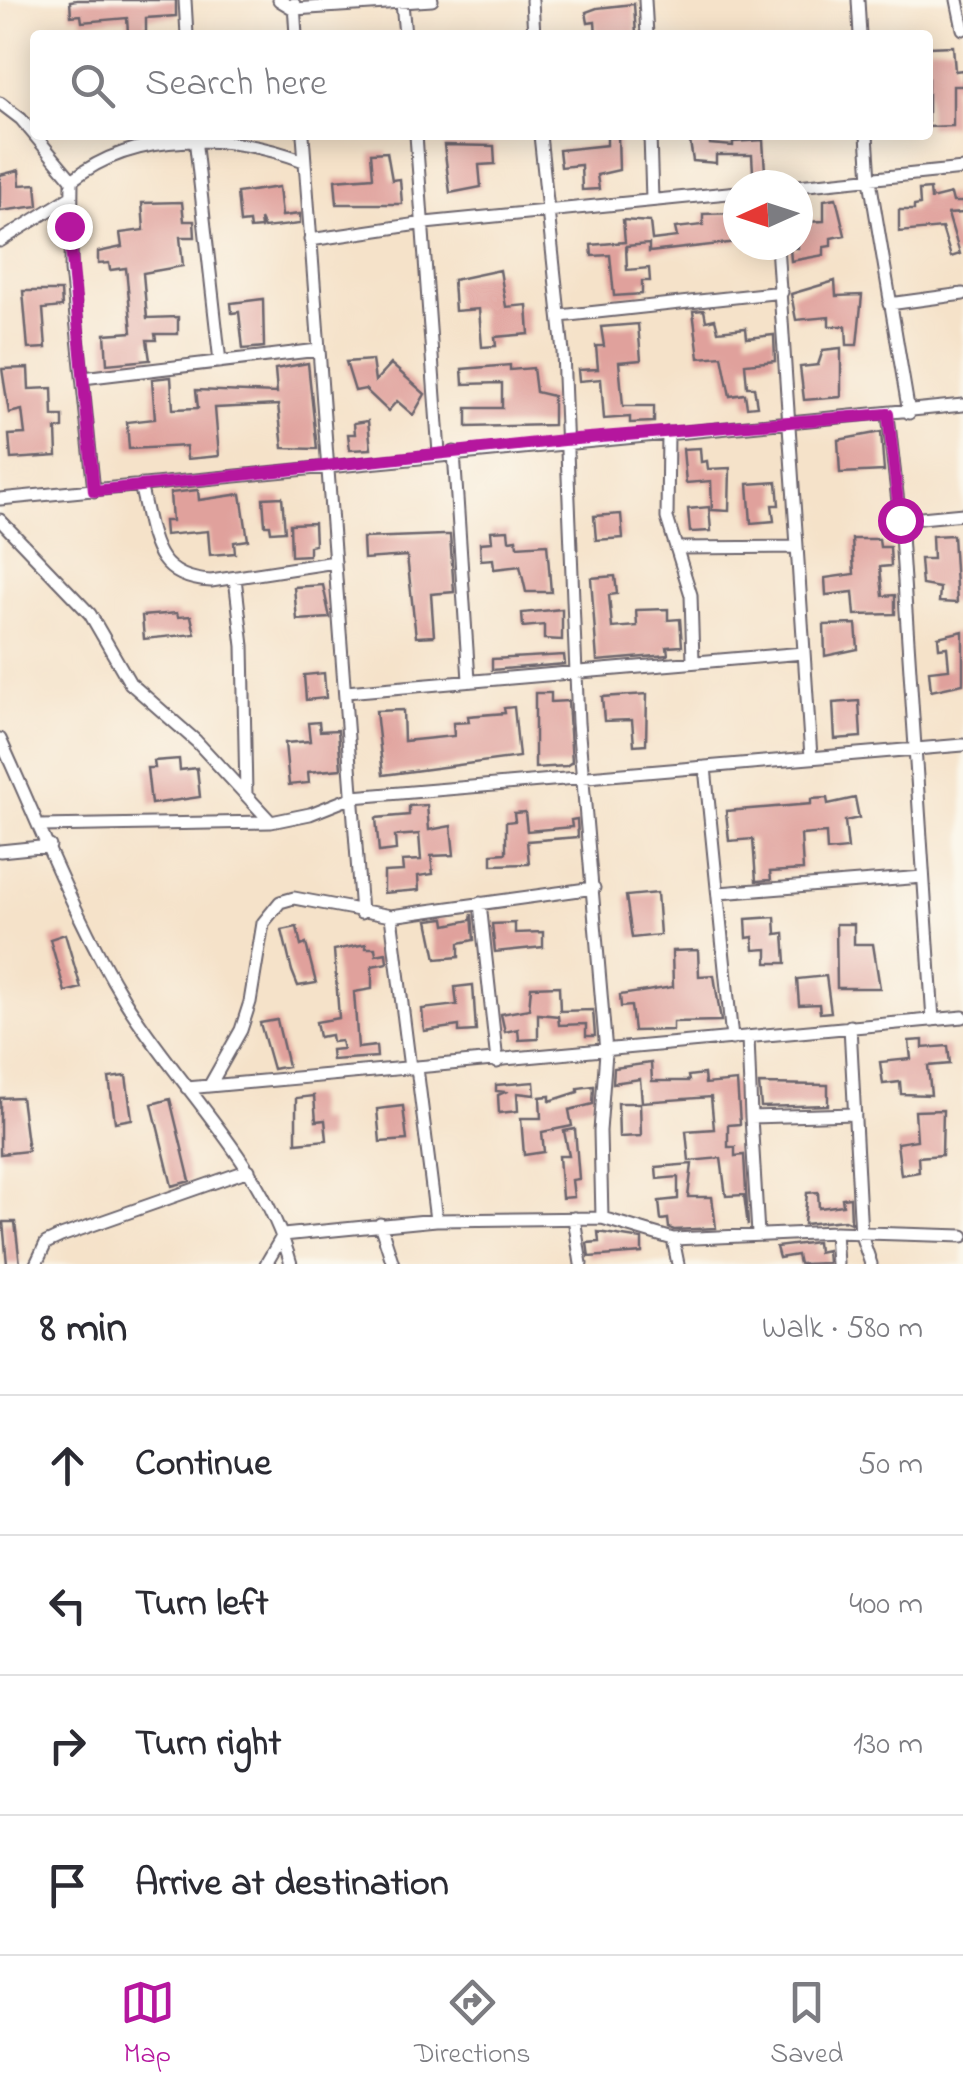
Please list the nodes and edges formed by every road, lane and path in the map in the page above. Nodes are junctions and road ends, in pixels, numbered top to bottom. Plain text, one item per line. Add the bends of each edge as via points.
1 (185, 0) edge
2 (279, 0) edge
3 (432, 0) edge
4 (532, 0) edge
5 (645, 0) edge
6 (858, 0) edge
7 (956, 0) edge
8 (402, 3) junction
9 (294, 4) edge
10 (187, 30) edge
11 (296, 30) edge
12 (405, 30) edge
13 (534, 30) edge
14 (647, 30) edge
15 (860, 30) edge
16 (963, 30) edge
17 (0, 103) edge
18 (30, 130) edge
19 (39, 140) edge
20 (184, 140) edge
21 (195, 140) edge
22 (220, 140) edge
23 (303, 140) edge
24 (417, 140) edge
25 (540, 140) edge
26 (650, 140) edge
27 (867, 140) edge
28 (304, 160) junction
29 (963, 169) edge
30 (72, 180) junction
31 (870, 180) junction
32 (813, 185) edge
33 (723, 193) edge
34 (69, 198) junction
35 (652, 200) junction
36 (547, 210) junction
37 (426, 223) junction
38 (0, 240) edge
39 (310, 240) junction
40 (779, 260) edge
41 (782, 292) junction
42 (963, 294) edge
43 (889, 304) junction
44 (560, 316) junction
45 (318, 350) junction
46 (220, 362) junction
47 (82, 378) junction
48 (963, 405) edge
49 (908, 413) junction
50 (888, 414) junction
51 (790, 425) junction
52 (668, 433) junction
53 (564, 440) junction
54 (454, 452) junction
55 (439, 454) junction
56 (325, 465) junction
57 (140, 486) junction
58 (94, 491) junction
59 (0, 499) edge
60 (963, 514) edge
61 (0, 520) edge
62 (900, 520) junction
63 (797, 547) junction
64 (676, 548) junction
65 (335, 562) junction
66 (235, 578) junction
67 (804, 653) junction
68 (693, 661) junction
69 (576, 672) junction
70 (469, 680) junction
71 (346, 692) junction
72 (0, 739) edge
73 (963, 746) edge
74 (914, 748) junction
75 (811, 757) junction
76 (704, 767) junction
77 (581, 778) junction
78 (246, 794) junction
79 (353, 797) junction
80 (271, 822) junction
81 (40, 826) junction
82 (50, 846) junction
83 (0, 851) edge
84 (923, 877) junction
85 (594, 888) junction
86 (719, 894) junction
87 (480, 904) junction
88 (360, 913) junction
89 (390, 916) junction
90 (963, 1017) edge
91 (933, 1020) junction
92 (850, 1026) junction
93 (748, 1037) junction
94 (732, 1039) junction
95 (606, 1052) junction
96 (497, 1062) junction
97 (413, 1068) junction
98 (210, 1086) junction
99 (187, 1088) junction
100 (855, 1114) junction
101 (751, 1116) junction
102 (248, 1170) junction
103 (574, 1218) junction
104 (602, 1218) junction
105 (436, 1220) junction
106 (380, 1224) junction
107 (835, 1232) junction
108 (758, 1234) junction
109 (861, 1235) junction
110 (283, 1236) junction
111 (963, 1236) edge
112 (673, 1238) junction
113 (36, 1264) edge
114 (266, 1264) edge
115 (291, 1264) edge
116 (392, 1264) edge
117 (582, 1264) edge
118 (678, 1264) edge
119 (836, 1264) edge
120 (872, 1264) edge

1 - 10 street
2 - 9 street
3 - 8 street
4 - 13 street
5 - 14 street
6 - 15 street
7 - 16 street
8 - 9 street
8 - 12 street
9 - 11 street
17 - 18 street
19 - 30 street
20 - 30 street via 99,162
21 - 46 street
22 - 28 street
23 - 28 street
24 - 37 street
25 - 36 street
26 - 35 street
27 - 31 street
28 - 39 street
29 - 31 street
30 - 34 street
31 - 32 street
31 - 43 street
33 - 35 street
34 - 38 street
34 - 47 street
35 - 36 street
36 - 37 street
36 - 44 street
37 - 39 street
37 - 55 street
39 - 45 street
40 - 41 street
41 - 44 street
41 - 51 street
42 - 43 street
43 - 49 street
44 - 53 street
45 - 46 street
45 - 56 street
46 - 47 street
47 - 58 street
48 - 49 street
49 - 50 street
50 - 51 street
50 - 62 street
51 - 52 street
51 - 63 street
52 - 53 street
52 - 64 street via 667,518
53 - 54 street
53 - 69 street
54 - 55 street
54 - 70 street
55 - 56 street
56 - 57 street
56 - 65 street
57 - 58 street
57 - 66 street via 158,554 172,572 191,580
58 - 59 street
60 - 62 street
61 - 78 street via 90,614 130,683
62 - 74 street
63 - 64 street
63 - 67 street
64 - 68 street via 691,595
65 - 66 street
65 - 71 street
66 - 78 street
67 - 68 street
67 - 75 street
68 - 69 street
69 - 70 street
69 - 77 street
70 - 71 street
71 - 79 street
72 - 81 street
73 - 74 street
74 - 75 street
74 - 84 street
75 - 76 street
76 - 77 street
76 - 86 street
77 - 79 street
77 - 85 street
78 - 80 street
79 - 80 street
79 - 88 street
80 - 81 street
81 - 82 street
82 - 83 street
82 - 99 street via 102,961
84 - 86 street
84 - 91 street
85 - 87 street
85 - 95 street
86 - 94 street
87 - 89 street
87 - 96 street
88 - 89 street
88 - 98 street via 294,898 268,913 240,1030
89 - 97 street
90 - 91 street
91 - 92 street
92 - 93 street
92 - 100 street
93 - 94 street
93 - 101 street
94 - 95 street
95 - 96 street
95 - 104 street
96 - 97 street
97 - 98 street
97 - 105 street
98 - 99 street
99 - 102 street
100 - 101 street
100 - 109 street
101 - 108 street
102 - 110 street
102 - 113 street via 61,1236 46,1243
103 - 104 street
103 - 105 street
103 - 117 street
104 - 112 street
105 - 106 street
106 - 110 street
106 - 116 street
107 - 108 street
107 - 109 street
107 - 119 street
108 - 112 street
109 - 111 street
109 - 120 street
110 - 114 street
110 - 115 street
112 - 118 street

